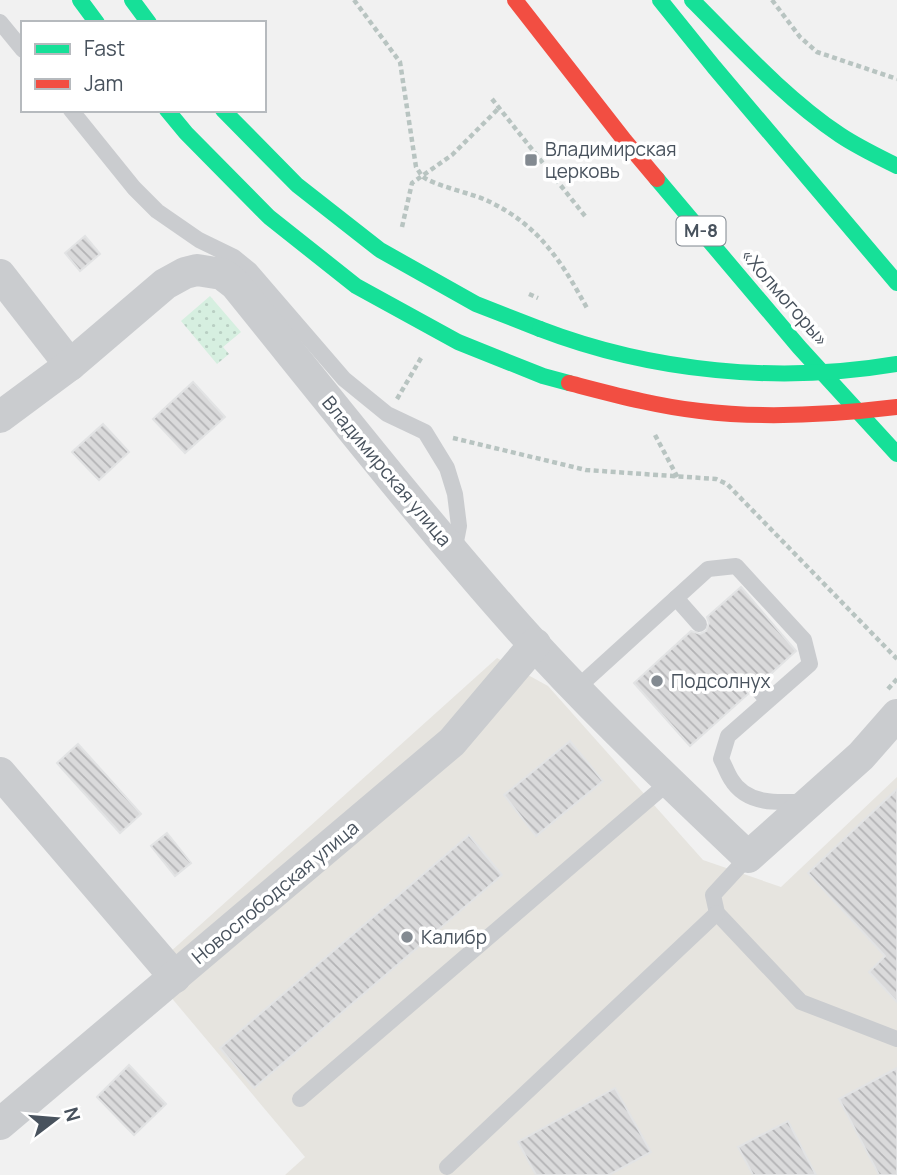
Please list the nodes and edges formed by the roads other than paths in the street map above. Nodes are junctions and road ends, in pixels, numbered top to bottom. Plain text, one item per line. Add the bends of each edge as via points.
1 (80, 0) edge
2 (132, 0) edge
3 (515, 0) edge
4 (660, 0) edge
5 (692, 0) edge
6 (96, 21) edge
7 (148, 21) edge
8 (0, 22) edge
9 (21, 48) edge
10 (73, 112) edge
11 (169, 112) edge
12 (225, 112) edge
13 (897, 166) edge
14 (0, 275) edge
15 (897, 283) edge
16 (897, 364) edge
17 (70, 365) junction
18 (897, 407) edge
19 (0, 417) edge
20 (894, 453) edge
21 (454, 552) junction
22 (676, 598) junction
23 (699, 624) dead end
24 (535, 644) junction
25 (755, 687) dead end
26 (577, 688) junction
27 (767, 700) junction
28 (897, 715) edge
29 (0, 773) edge
30 (669, 782) junction
31 (813, 801) junction
32 (748, 858) junction
33 (717, 913) junction
34 (174, 977) junction
35 (897, 1039) edge
36 (300, 1099) dead end
37 (0, 1124) edge
38 (447, 1167) dead end

1 - 6 main road
2 - 7 main road
3 - 20 main road, «Холмогоры» / М-8 via 625,141
4 - 15 main road
5 - 13 main road via 817,118
8 - 9 lane
10 - 21 lane via 157,211 242,263 344,379 387,414 425,432 447,468 455,494 459,526
11 - 18 main road, bridge via 269,217 356,286 458,342 542,376 699,411 774,416
12 - 16 main road, bridge via 297,185 380,250 476,304 555,335 631,356 704,369 775,374
14 - 17 street
17 - 19 street, Владимирская улица
17 - 21 street, Владимирская улица via 165,284 197,270 222,274 235,284
21 - 24 street, Владимирская улица
22 - 23 lane
22 - 26 lane
22 - 27 lane via 708,569 736,566 804,640 810,664
24 - 26 street, Владимирская улица
24 - 34 street, Новослободская улица via 452,742
25 - 27 lane
26 - 30 street, Владимирская улица
27 - 31 lane via 728,736 722,759 732,782 748,796 773,803
28 - 31 street
29 - 34 street
30 - 32 street, Владимирская улица
30 - 36 lane
31 - 32 street
32 - 33 lane via 713,895
33 - 35 lane via 801,1002
33 - 38 lane
34 - 37 street, Новослободская улица

